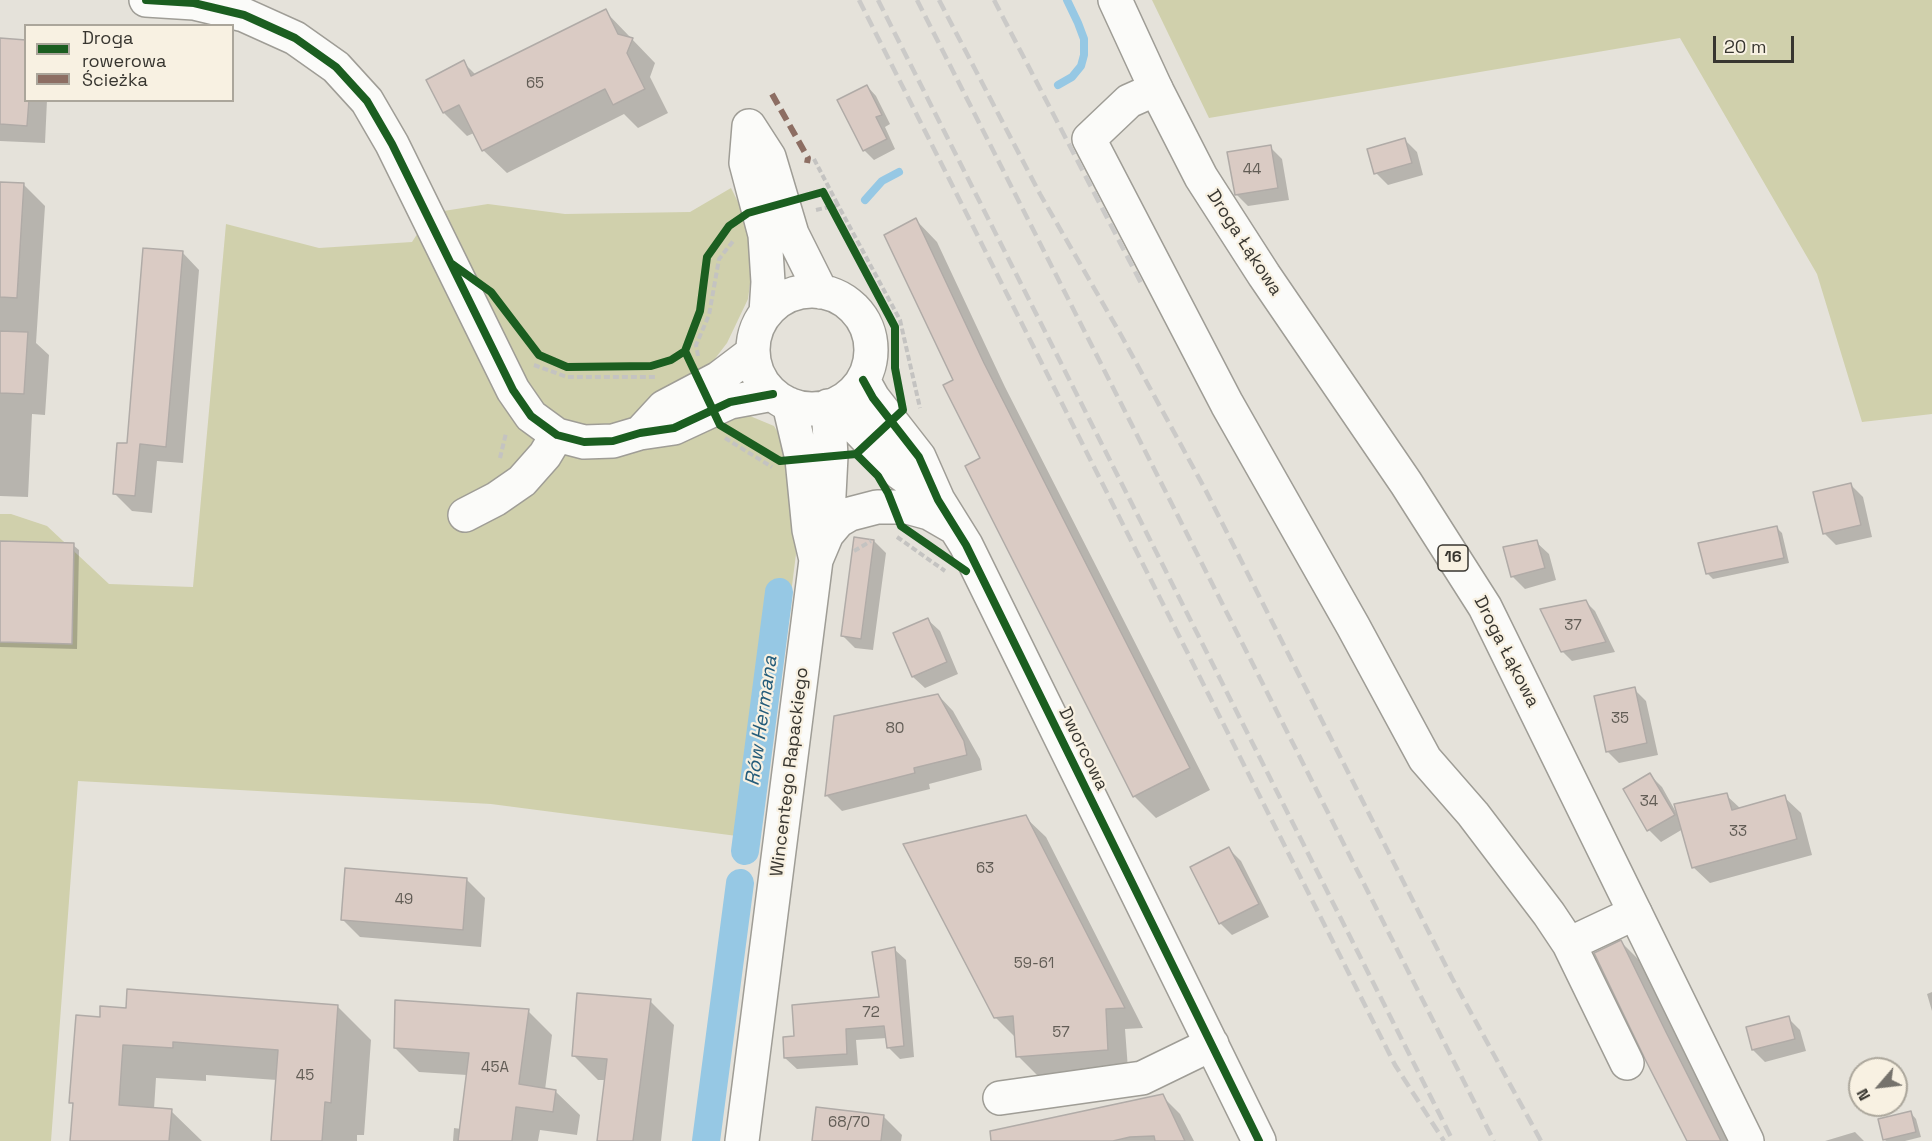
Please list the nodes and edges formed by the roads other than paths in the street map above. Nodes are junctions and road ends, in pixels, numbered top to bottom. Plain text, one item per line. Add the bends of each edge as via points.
1 (146, 0) edge
2 (1115, 0) edge
3 (1156, 89) junction
4 (821, 292) junction
5 (766, 313) junction
6 (752, 352) junction
7 (862, 380) junction
8 (781, 399) junction
9 (828, 406) junction
10 (640, 434) junction
11 (557, 435) junction
12 (938, 500) junction
13 (465, 515) dead end
14 (955, 528) junction
15 (822, 547) junction
16 (1635, 912) junction
17 (1569, 944) junction
18 (1212, 1044) junction
19 (1627, 1063) dead end
20 (1000, 1098) dead end
21 (742, 1141) edge
22 (1259, 1141) edge
23 (1747, 1141) edge

1 - 11 street via 194,3 244,15 295,38 336,67 367,101 392,144 513,390 531,416
2 - 3 street, Droga Łąkowa / 16
3 - 16 street, Droga Łąkowa / 16 via 1201,177 1251,256 1406,483 1485,608
3 - 17 street via 1129,101 1089,139 1227,404 1425,759 1473,814
4 - 5 street via 792,294
4 - 5 street via 792,234 769,158 749,126 746,163 765,236
4 - 7 street via 849,304 863,319 870,339 870,358
5 - 6 street via 754,334
6 - 8 street via 756,371 766,387
6 - 10 street via 718,378 664,407
7 - 9 street via 851,394
7 - 12 street, Dworcowa via 919,457
8 - 9 street via 797,407
8 - 10 street via 730,402 674,428
8 - 15 street, Wincentego Rapackiego via 802,459 809,530
9 - 12 street, Dworcowa via 852,423 900,473
9 - 15 street, Wincentego Rapackiego via 831,456
10 - 11 street via 613,441 584,442
11 - 13 street via 522,481
12 - 14 street, Dworcowa
14 - 15 street via 929,513 907,507 878,507 838,521
14 - 18 street, Dworcowa
15 - 21 street, Wincentego Rapackiego
16 - 17 street
16 - 23 street, Droga Łąkowa / 16
17 - 19 street
18 - 20 street via 1142,1078
18 - 22 street, Dworcowa

